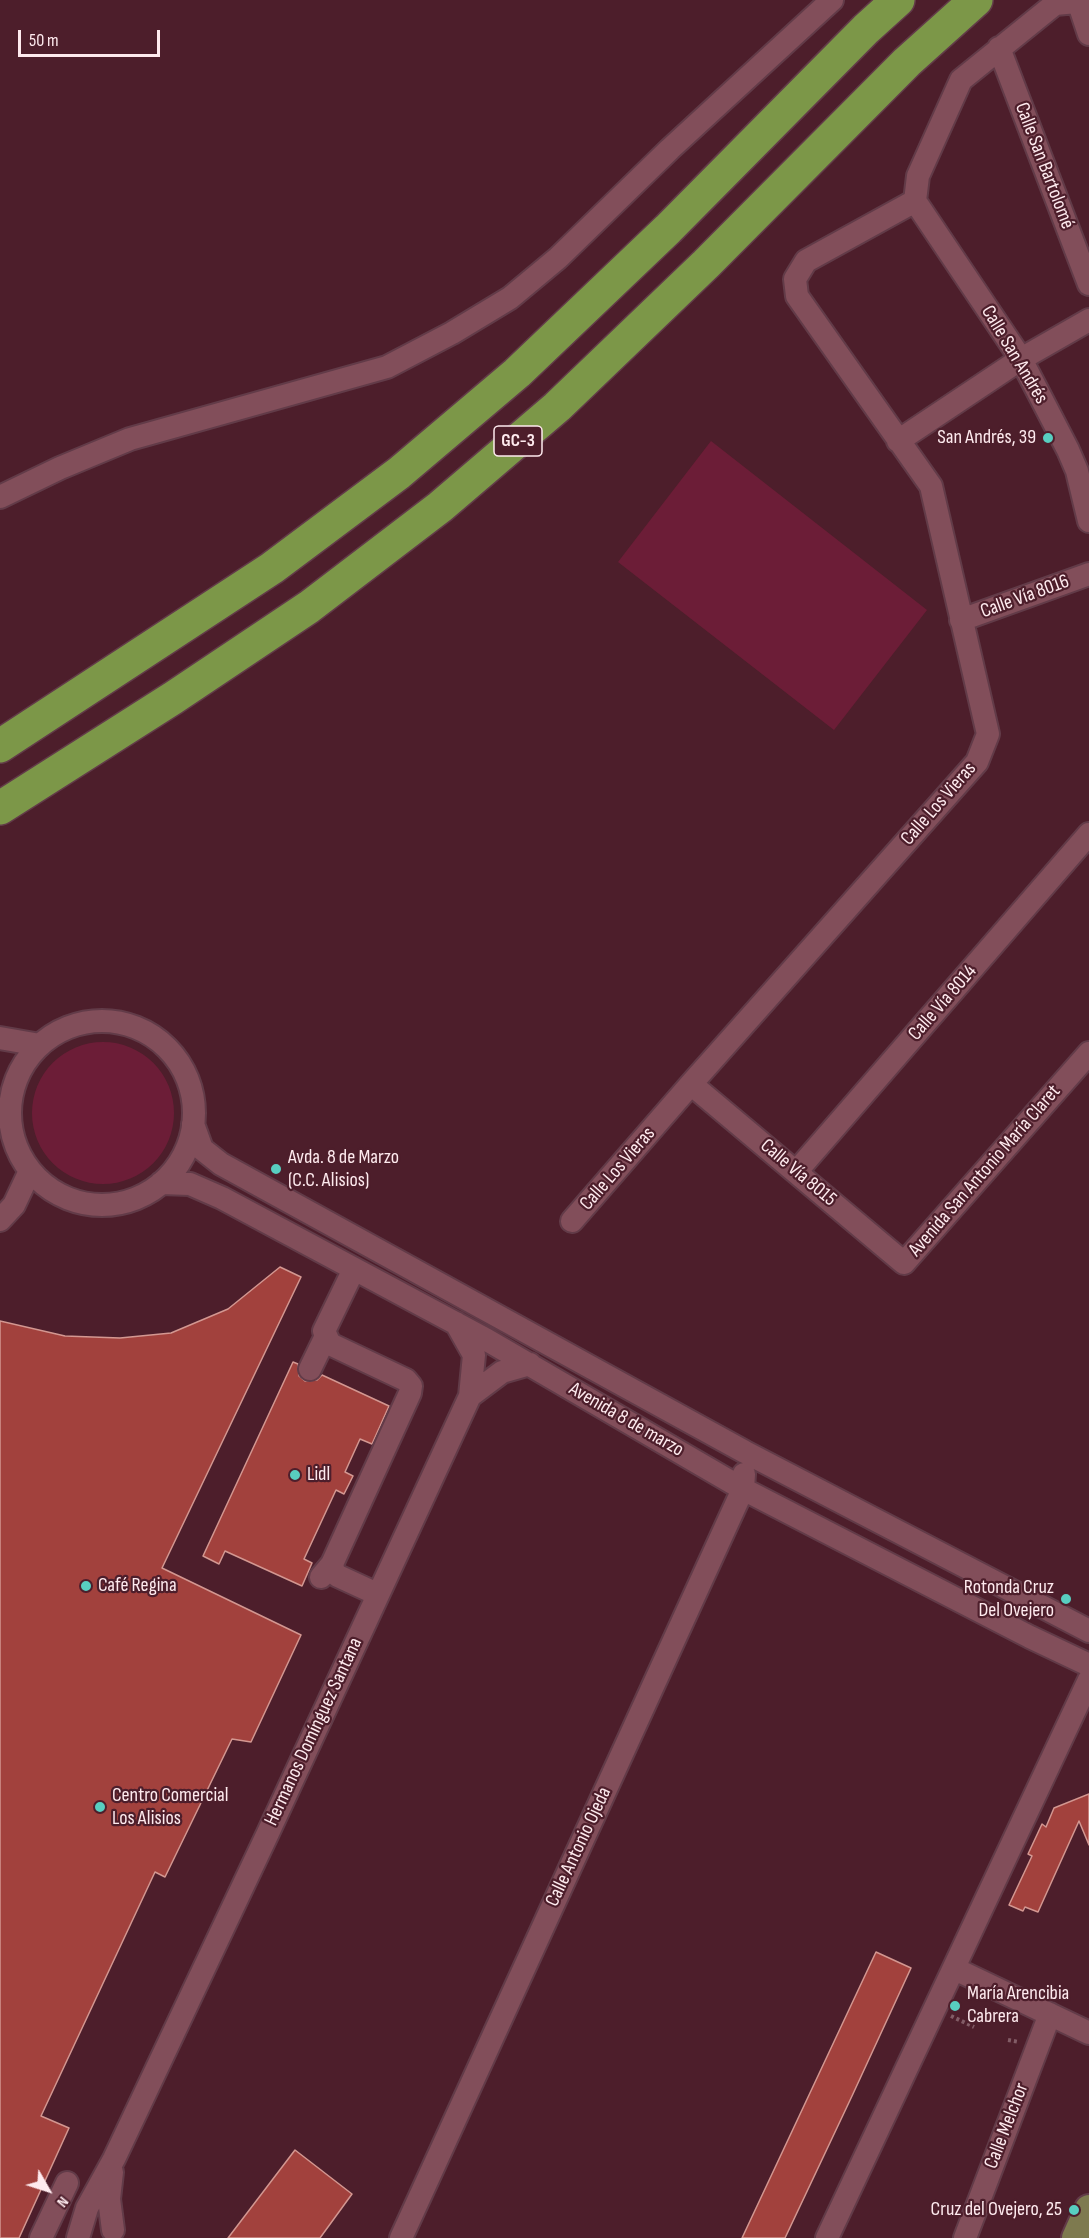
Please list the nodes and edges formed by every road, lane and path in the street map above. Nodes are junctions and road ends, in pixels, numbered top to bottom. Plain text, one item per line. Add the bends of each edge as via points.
1 (832, 0) edge
2 (898, 0) edge
3 (976, 0) edge
4 (1078, 1) edge
5 (1089, 1) edge
6 (1089, 34) edge
7 (999, 48) junction
8 (915, 201) junction
9 (1089, 284) edge
10 (1089, 320) edge
11 (1021, 359) junction
12 (898, 441) junction
13 (0, 497) edge
14 (1089, 521) edge
15 (1089, 574) edge
16 (961, 620) junction
17 (0, 746) edge
18 (0, 808) edge
19 (1089, 834) edge
20 (0, 1038) edge
21 (40, 1045) junction
22 (1089, 1053) edge
23 (691, 1084) junction
24 (5, 1096) edge
25 (193, 1124) junction
26 (5, 1130) edge
27 (30, 1171) junction
28 (796, 1172) junction
29 (162, 1183) junction
30 (54, 1193) junction
31 (7, 1213) edge
32 (572, 1221) dead end
33 (904, 1263) joint
34 (354, 1269) junction
35 (456, 1323) junction
36 (326, 1336) junction
37 (530, 1364) junction
38 (310, 1369) dead end
39 (470, 1396) junction
40 (745, 1452) junction
41 (743, 1488) junction
42 (377, 1594) junction
43 (1088, 1630) edge
44 (1089, 1665) edge
45 (1089, 1680) edge
46 (955, 1969) junction
47 (942, 2013) dead end
48 (1050, 2014) junction
49 (974, 2027) dead end
50 (1089, 2032) edge
51 (114, 2159) junction
52 (66, 2184) dead end
53 (1089, 2209) edge
54 (118, 2234) edge
55 (41, 2238) edge
56 (78, 2238) edge
57 (401, 2238) edge
58 (827, 2238) edge
59 (965, 2238) edge
60 (1076, 2238) edge

1 - 13 street via 558,258 510,298 452,333 387,367 130,439
2 - 17 highway, GC-3 via 517,373 399,473 272,568
3 - 18 highway, GC-3 via 907,62 557,407 440,507 309,607
4 - 5 street
4 - 6 street
4 - 7 street via 1055,4
7 - 8 street via 961,80 918,176
7 - 9 street, Calle San Bartolomé
8 - 11 street, Calle San Andrés
8 - 12 street, Calle Los Vieras via 806,261 795,279 797,296
10 - 11 street
11 - 12 street
11 - 14 street, Calle San Andrés via 1077,471
12 - 16 street, Calle Los Vieras via 930,486
15 - 16 street, Calle Vía 8016
16 - 23 street, Calle Los Vieras via 988,734 977,762
19 - 28 street, Calle Vía 8014
20 - 21 street
21 - 24 street
21 - 25 street via 67,1027 98,1020 130,1024 158,1039 180,1063 192,1092
22 - 33 street, Avenida San Antonio María Claret
23 - 28 street, Calle Vía 8015
23 - 32 street, Calle Los Vieras
24 - 26 street
25 - 29 street via 188,1146
25 - 40 street, Avenida 8 de marzo via 202,1149 221,1164
26 - 27 street
27 - 30 street
27 - 31 street
28 - 33 street, Calle Vía 8015
29 - 30 street via 137,1198 110,1205 81,1203
29 - 34 street, Avenida 8 de marzo via 190,1184 222,1198
30 - 31 street
34 - 35 street, Avenida 8 de marzo
34 - 36 street via 324,1331
35 - 37 street, Avenida 8 de marzo
35 - 39 street, Hermanos Domínguez Santana via 474,1355
36 - 38 street
36 - 42 street via 330,1344 406,1380 411,1386 325,1572
37 - 39 street, Hermanos Domínguez Santana via 502,1372
37 - 41 street, Avenida 8 de marzo
39 - 42 street, Hermanos Domínguez Santana
40 - 41 street, Calle Antonio Ojeda
40 - 43 street, Avenida 8 de marzo
41 - 44 street, Avenida 8 de marzo
41 - 57 street, Calle Antonio Ojeda
42 - 51 street, Hermanos Domínguez Santana
45 - 46 street
46 - 48 street
46 - 58 street
47 - 49 path
48 - 50 street
48 - 59 street, Calle Melchor
51 - 54 street via 109,2199
51 - 56 street via 87,2208
52 - 55 street
53 - 60 main road
54 - 56 street via 94,2228

